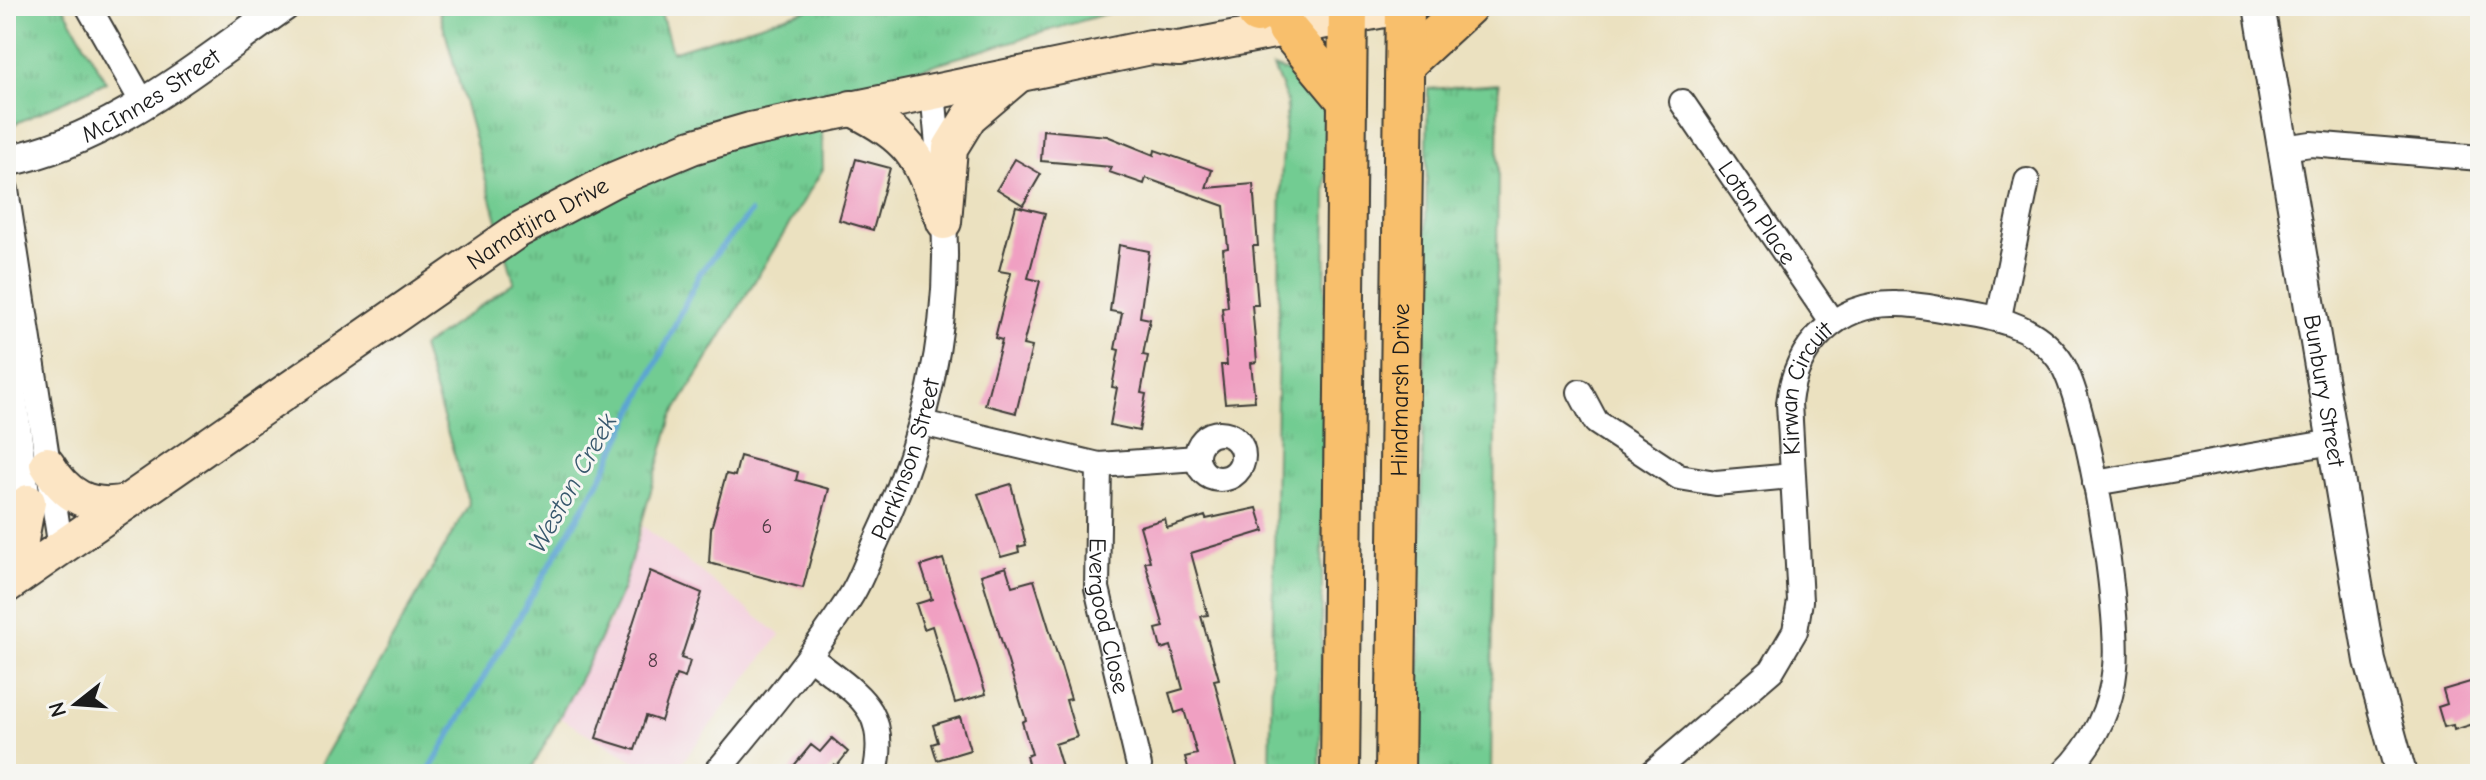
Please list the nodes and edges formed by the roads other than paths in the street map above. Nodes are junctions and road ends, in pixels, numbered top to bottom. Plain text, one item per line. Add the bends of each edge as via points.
1 (88, 6) edge
2 (284, 6) edge
3 (1405, 6) edge
4 (1468, 6) edge
5 (2259, 6) edge
6 (1348, 12) edge
7 (1278, 14) edge
8 (1405, 64) junction
9 (1019, 74) junction
10 (933, 92) junction
11 (1347, 101) junction
12 (1682, 102) dead end
13 (143, 103) junction
14 (851, 108) junction
15 (2283, 148) junction
16 (2480, 158) edge
17 (6, 161) edge
18 (2027, 181) dead end
19 (6, 190) edge
20 (944, 222) junction
21 (1999, 317) junction
22 (1832, 322) junction
23 (6, 336) edge
24 (1580, 392) dead end
25 (922, 423) junction
26 (2333, 442) junction
27 (1197, 458) dead end
28 (47, 464) junction
29 (1099, 465) junction
30 (1792, 476) junction
31 (2095, 483) junction
32 (28, 502) joint
33 (127, 502) junction
34 (34, 563) edge
35 (6, 586) edge
36 (810, 657) junction
37 (1139, 766) dead end
38 (715, 774) edge
39 (875, 774) edge
40 (1340, 774) edge
41 (1395, 774) edge
42 (1651, 774) edge
43 (2063, 774) edge
44 (2401, 774) edge

1 - 13 street
2 - 13 street, McInnes Street
3 - 6 main road, Namatjira Drive
3 - 8 main road, Hindmarsh Drive
4 - 8 main road
5 - 15 street, Bunbury Street
6 - 7 main road, Namatjira Drive
6 - 11 main road
7 - 9 main road, Namatjira Drive via 1179,49 1151,47
7 - 11 main road
8 - 41 main road, Hindmarsh Drive
9 - 10 main road, Namatjira Drive
9 - 20 main road via 969,117 950,148
10 - 14 main road, Namatjira Drive
10 - 20 street, Parkinson Street
11 - 40 main road
12 - 22 street, Loton Place
13 - 17 street, McInnes Street via 61,145
14 - 20 main road via 910,146
14 - 33 main road, Namatjira Drive via 692,147 577,197 517,231
15 - 16 street via 2311,144
15 - 26 street, Bunbury Street
18 - 21 street
19 - 28 street
20 - 25 street, Parkinson Street via 937,361
21 - 22 street, Kirwan Circuit via 1896,304 1874,306
21 - 31 street, Kirwan Circuit via 2059,357 2075,387
22 - 30 street, Kirwan Circuit via 1809,344 1794,372 1789,403
23 - 32 street
24 - 30 street via 1596,422 1679,477 1716,483
25 - 29 street
25 - 36 street, Parkinson Street via 895,503 850,598
26 - 31 street
26 - 44 street, Bunbury Street via 2370,661
27 - 29 street
28 - 33 main road via 68,493 108,506
28 - 34 street
29 - 37 street, Evergood Close via 1097,588
30 - 42 street, Kirwan Circuit via 1800,601 1790,645 1772,670
31 - 43 street, Kirwan Circuit via 2117,631 2115,669 2096,734
32 - 34 main road via 19,551
33 - 34 main road, Namatjira Drive
34 - 35 main road, Namatjira Drive
36 - 38 street, Parkinson Street
36 - 39 street via 866,704 880,730

